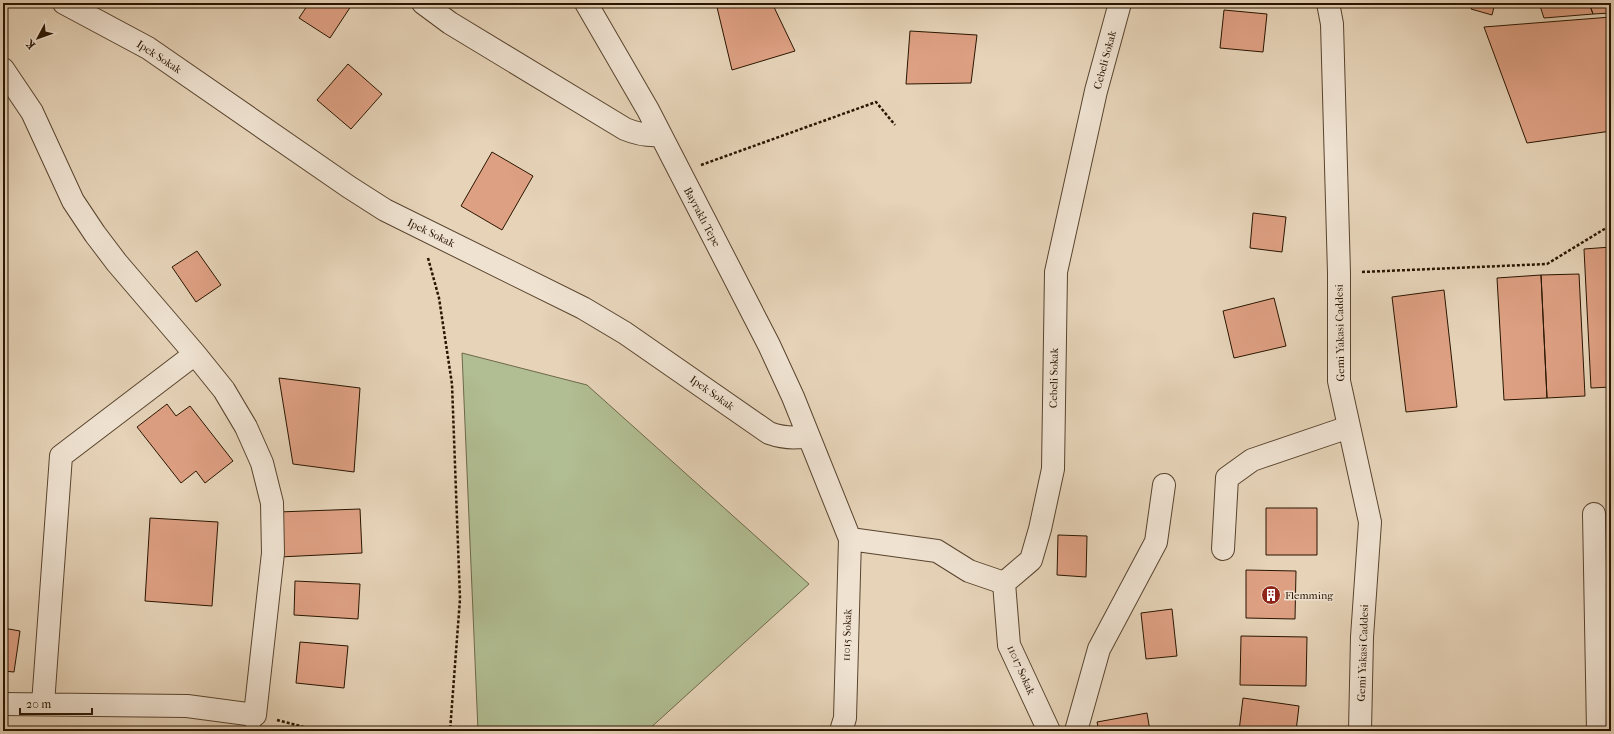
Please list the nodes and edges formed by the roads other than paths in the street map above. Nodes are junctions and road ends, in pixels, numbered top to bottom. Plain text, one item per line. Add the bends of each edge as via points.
1 (64, 3) edge
2 (423, 3) edge
3 (586, 3) edge
4 (1120, 3) edge
5 (1328, 3) edge
6 (3, 69) edge
7 (660, 135) junction
8 (195, 354) junction
9 (1349, 427) junction
10 (808, 436) junction
11 (1164, 485) dead end
12 (1594, 514) dead end
13 (850, 539) junction
14 (1224, 549) dead end
15 (1004, 583) junction
16 (3, 704) edge
17 (43, 704) junction
18 (253, 723) edge
19 (841, 731) edge
20 (1049, 731) edge
21 (1076, 731) edge
22 (1360, 731) edge
23 (1598, 731) edge

1 - 10 street, Ipek Sokak via 148,48 385,210 584,308 769,433 796,439
2 - 7 street via 450,23 625,130 641,135
3 - 7 street, Bayraklı Tepe
4 - 15 street, Cebeli Sokak via 1096,91 1056,272 1052,469 1045,507 1031,560
5 - 9 street, Gemi Yakasi Caddesi via 1332,24 1339,273 1339,381
6 - 8 street via 32,112 73,201 95,234
7 - 10 street, Bayraklı Tepe via 769,345
8 - 17 street via 61,456
8 - 18 street via 224,390 246,427 262,463 272,503 273,553
9 - 14 street via 1252,460 1227,478
9 - 22 street, Gemi Yakasi Caddesi via 1370,522 1362,637
10 - 13 street, Bayraklı Tepe
11 - 21 street via 1156,542 1099,649
12 - 23 street
13 - 15 street via 937,551 969,571
13 - 19 street, 11015 Sokak via 845,718
15 - 20 street, 11017 Sokak via 1009,646
16 - 17 street
17 - 18 street via 187,706

